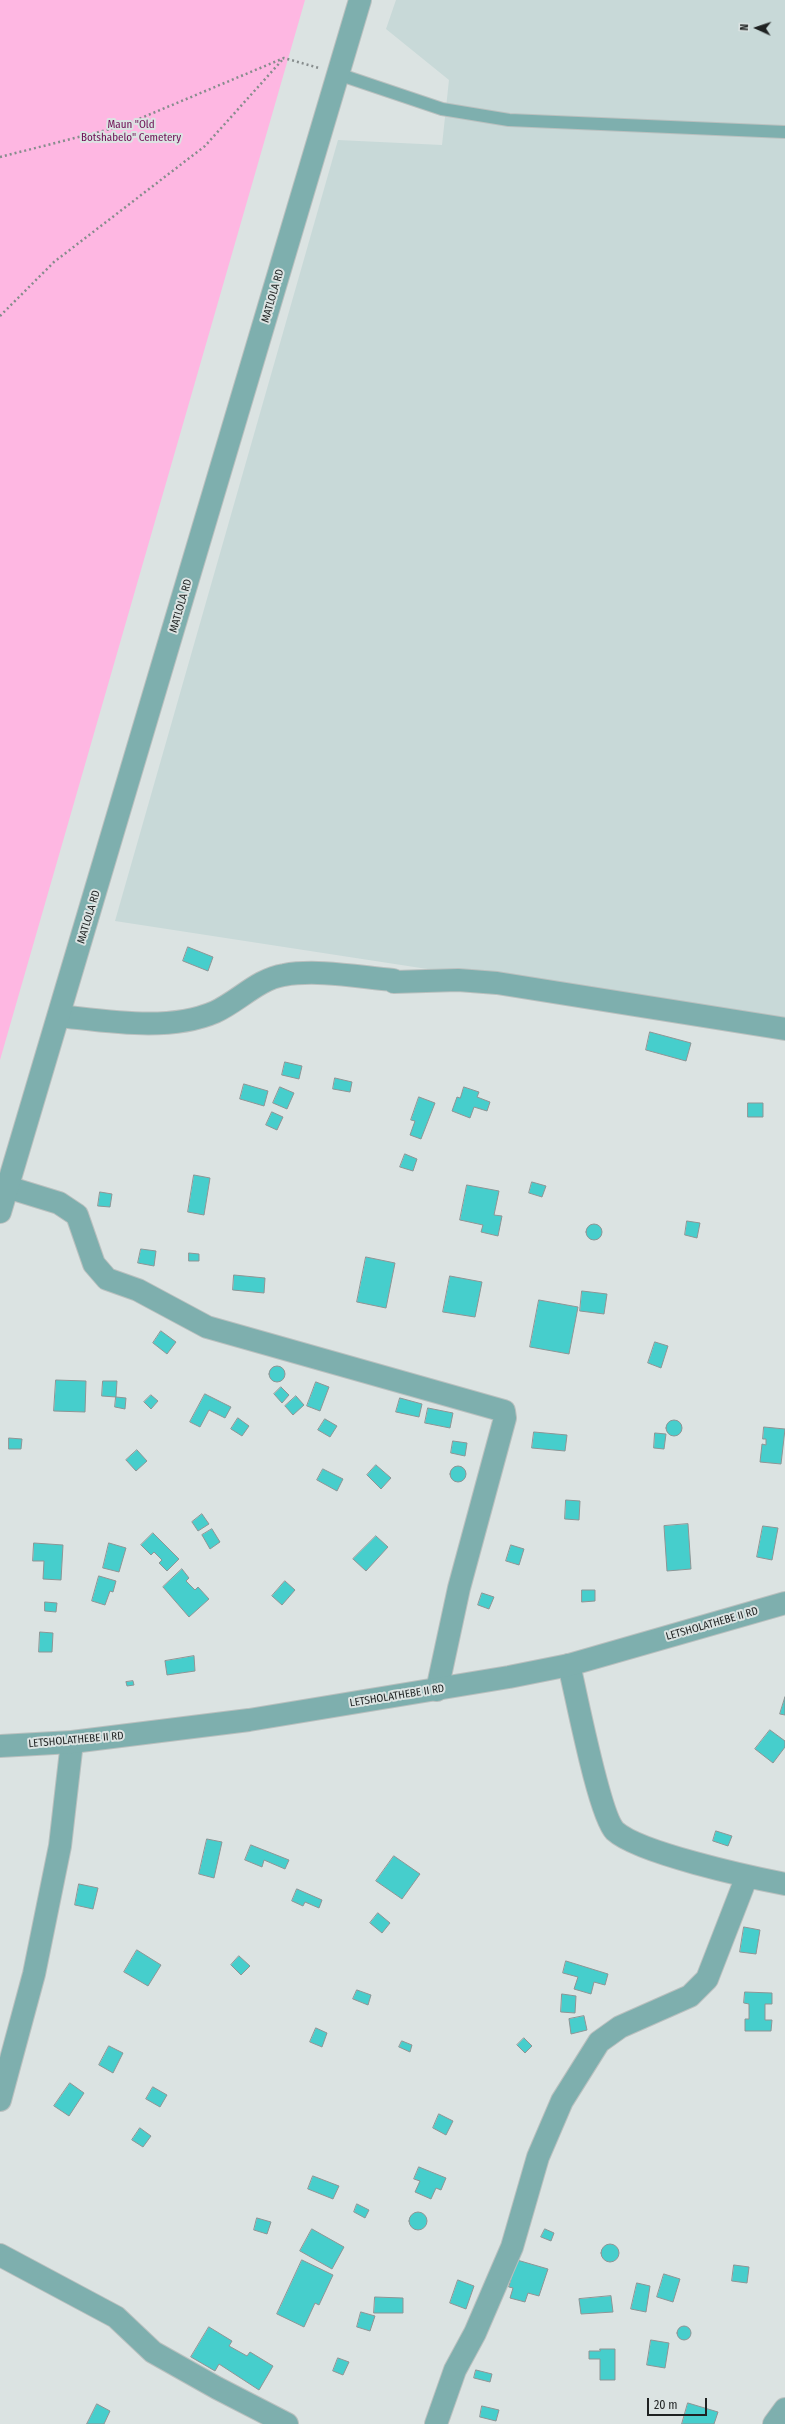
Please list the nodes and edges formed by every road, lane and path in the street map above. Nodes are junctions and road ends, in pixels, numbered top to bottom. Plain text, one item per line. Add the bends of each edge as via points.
1 (360, 0) edge
2 (284, 58) junction
3 (338, 74) junction
4 (785, 132) edge
5 (0, 157) edge
6 (0, 316) edge
7 (59, 1016) junction
8 (785, 1029) edge
9 (7, 1187) junction
10 (0, 1212) edge
11 (785, 1603) edge
12 (570, 1664) junction
13 (437, 1690) junction
14 (72, 1742) junction
15 (0, 1746) edge
16 (747, 1876) junction
17 (785, 1884) edge
18 (0, 2100) edge
19 (0, 2255) edge
20 (785, 2409) edge
21 (287, 2424) edge
22 (436, 2424) edge
23 (774, 2424) edge

1 - 3 street, MATLOLA RD
2 - 3 path
2 - 5 path via 122,126
2 - 6 path via 205,146 54,262
3 - 4 lane via 442,109 509,120
3 - 7 street, MATLOLA RD
7 - 8 street via 133,1024 194,1017 215,1012 270,979 284,974 312,973 394,982 458,980 497,983
7 - 9 street, MATLOLA RD
9 - 10 street, MATLOLA RD
9 - 13 street via 59,1203 76,1215 94,1264 107,1278 138,1290 207,1327 504,1410 505,1418 459,1588
11 - 12 street, LETSHOLATHEBE II RD
12 - 13 street, LETSHOLATHEBE II RD
12 - 16 street via 601,1800 615,1830 642,1846
13 - 14 street, LETSHOLATHEBE II RD via 249,1720
14 - 15 street, LETSHOLATHEBE II RD
14 - 18 street via 54,1876 34,1974
16 - 17 street
16 - 22 street via 707,1979 690,1996 620,2027 599,2042 562,2101 538,2157 512,2247 475,2333 455,2370
19 - 21 street via 116,2317 154,2352
20 - 23 street

